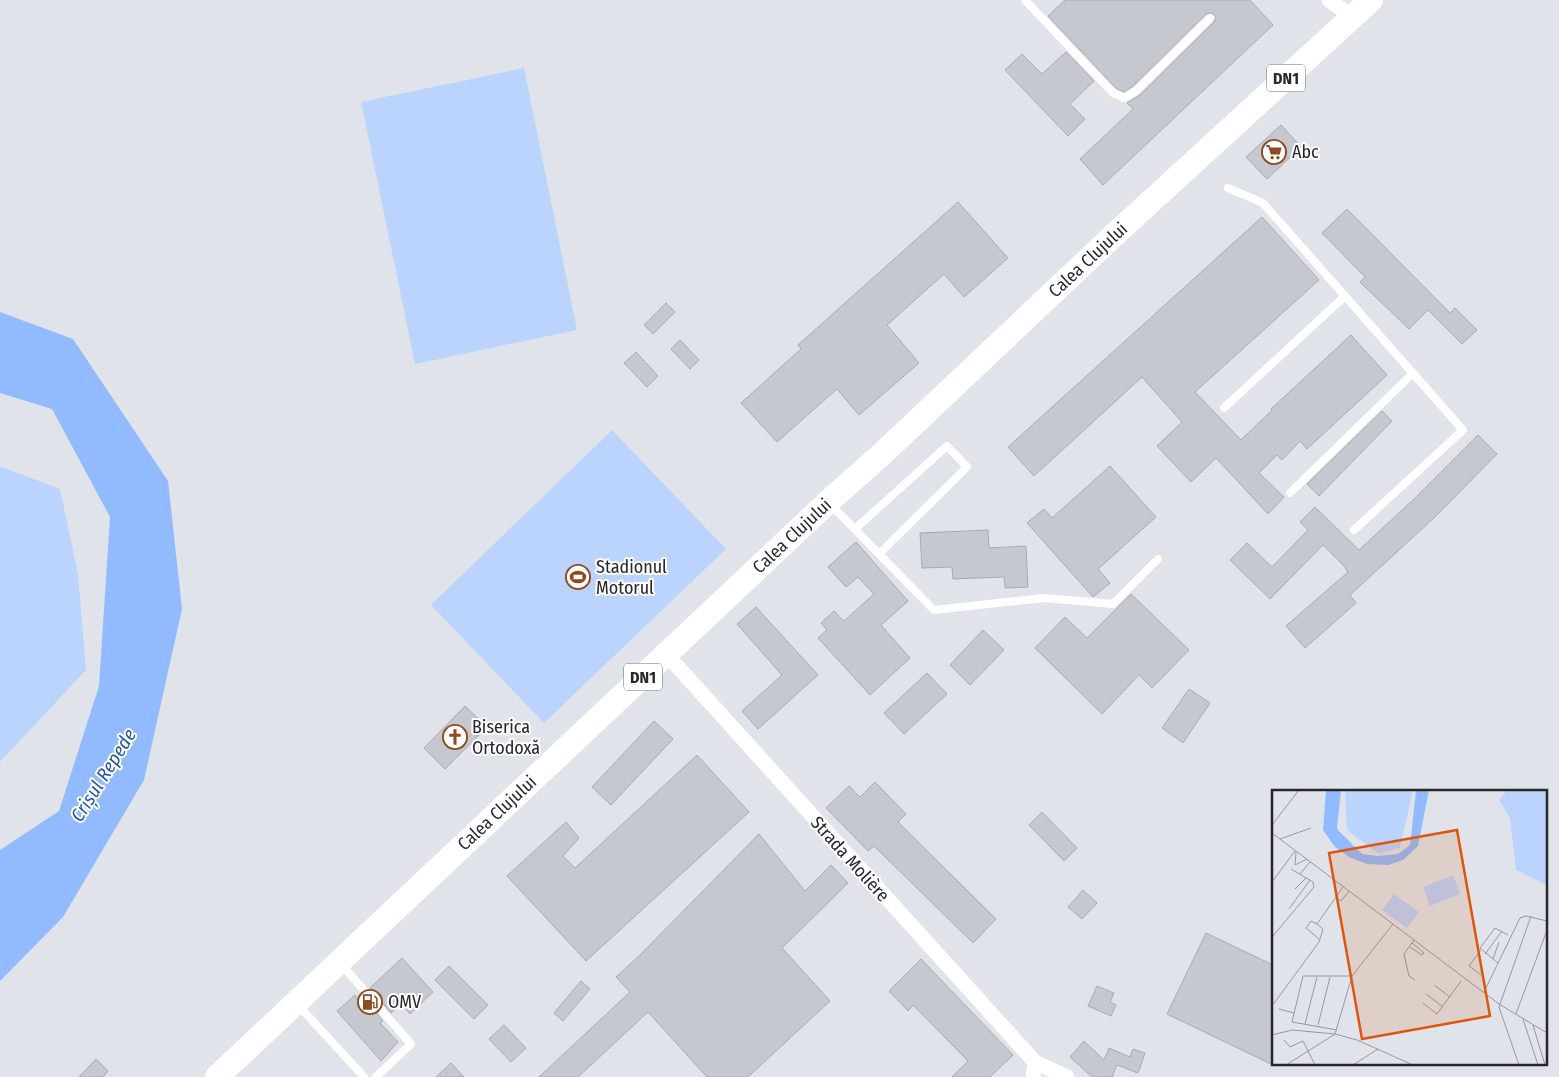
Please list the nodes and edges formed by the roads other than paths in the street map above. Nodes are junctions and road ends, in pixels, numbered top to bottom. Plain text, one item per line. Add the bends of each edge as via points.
1 (1025, 0) edge
2 (1329, 0) edge
3 (1371, 0) edge
4 (1352, 17) junction
5 (1210, 18) dead end
6 (1228, 188) dead end
7 (1345, 296) junction
8 (1413, 373) junction
9 (1224, 408) dead end
10 (1290, 493) dead end
11 (828, 502) junction
12 (855, 529) junction
13 (1354, 530) dead end
14 (879, 554) junction
15 (1158, 559) dead end
16 (666, 655) junction
17 (339, 962) junction
18 (296, 1002) junction
19 (1035, 1062) junction
20 (217, 1077) edge
21 (364, 1077) edge
22 (376, 1077) edge
23 (1033, 1077) edge
24 (1066, 1077) edge

1 - 5 lane via 1112,92 1124,98 1136,91
2 - 4 street
3 - 4 main road, Calea Clujului / DN1
4 - 11 main road, Calea Clujului / DN1
6 - 7 lane via 1263,203
7 - 8 lane
7 - 9 lane
8 - 10 lane
8 - 13 lane via 1463,430
11 - 12 lane
11 - 16 main road, Calea Clujului / DN1
12 - 14 lane
12 - 14 lane via 947,446 967,467
14 - 15 lane via 934,610 1044,598 1113,604
16 - 17 main road, Calea Clujului / DN1
16 - 19 street, Strada Molière
17 - 18 main road, Calea Clujului / DN1
17 - 22 lane via 411,1044
18 - 20 main road, Calea Clujului / DN1
18 - 21 lane
19 - 23 street
19 - 24 street, Strada Molière

